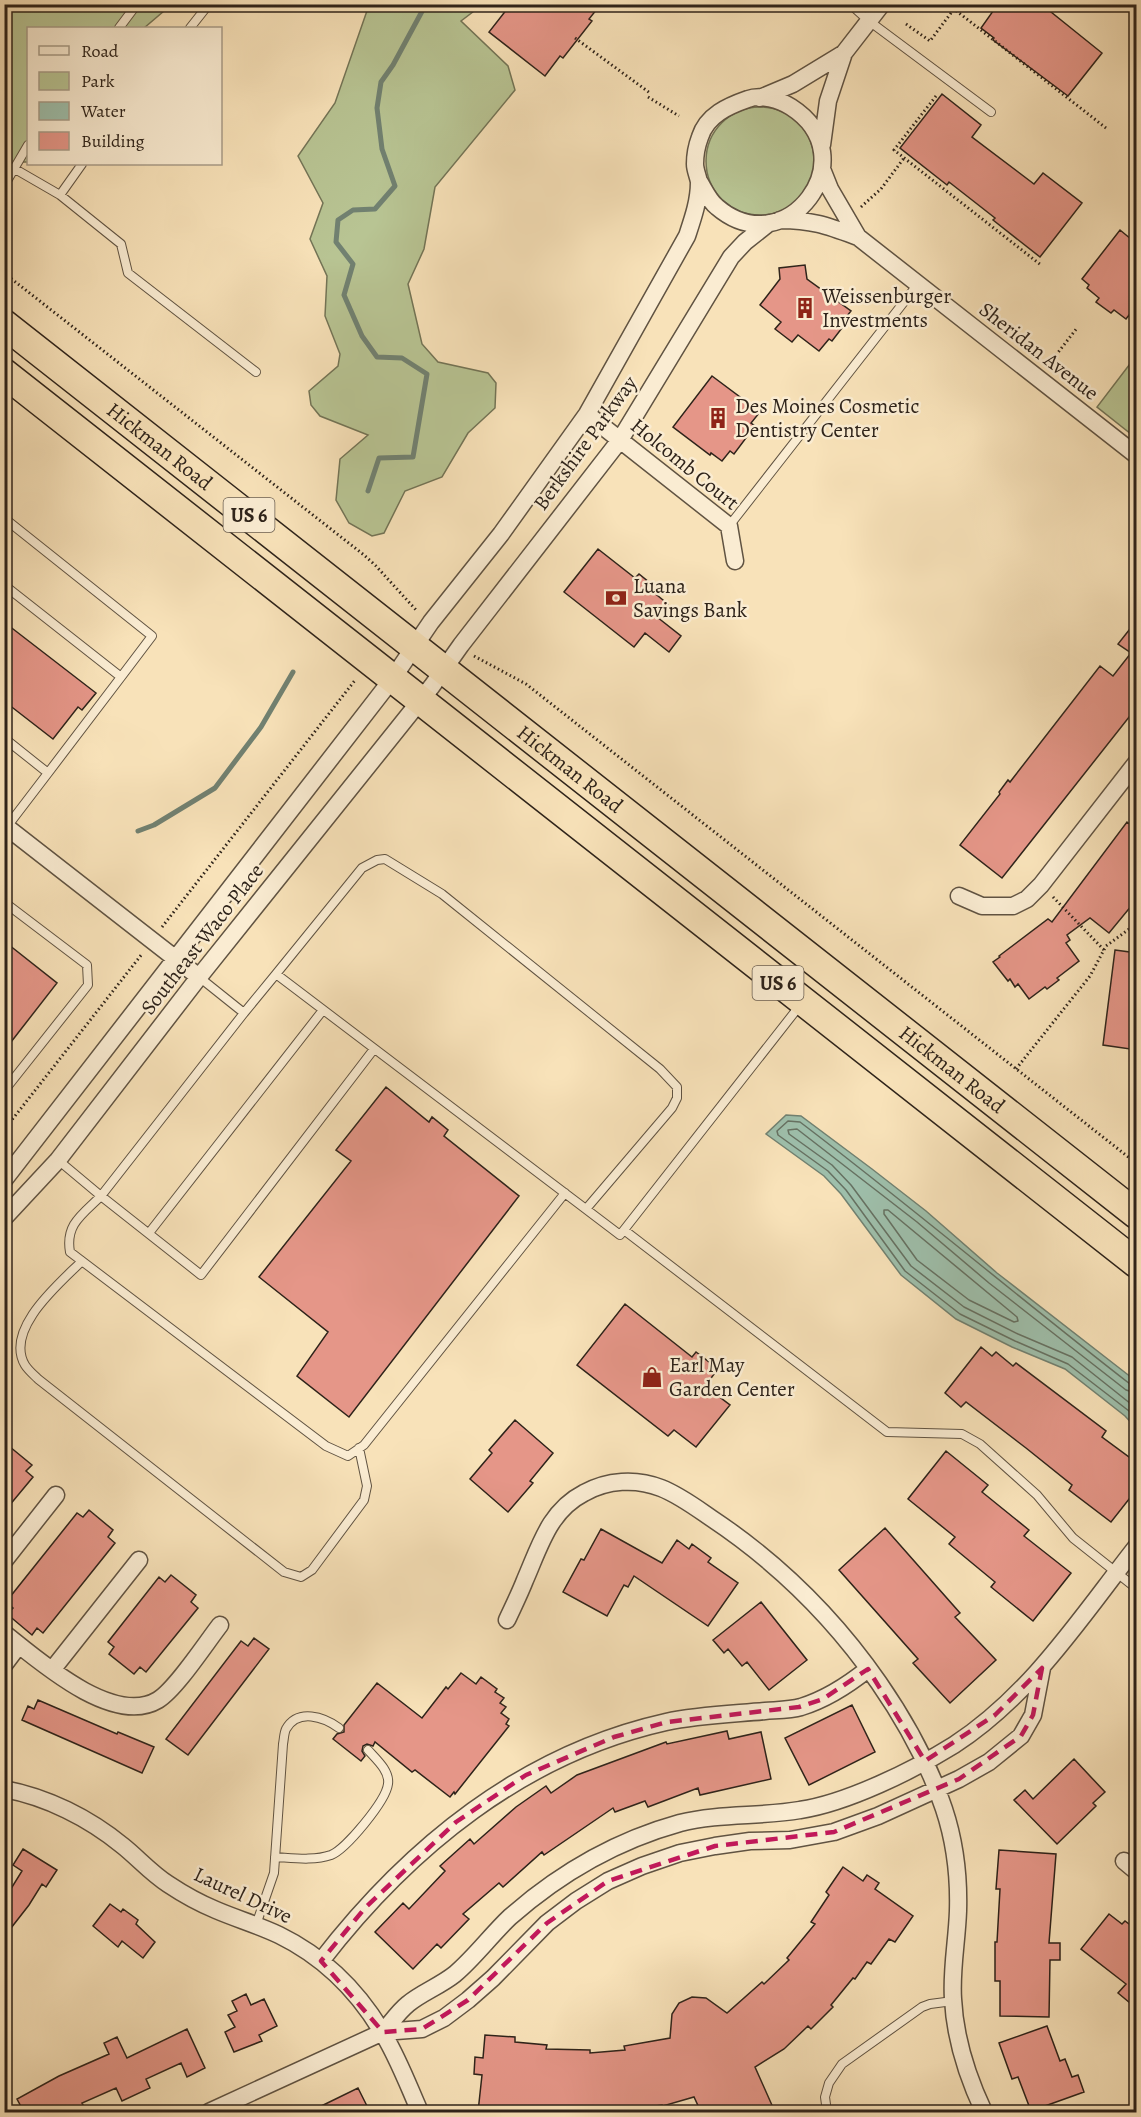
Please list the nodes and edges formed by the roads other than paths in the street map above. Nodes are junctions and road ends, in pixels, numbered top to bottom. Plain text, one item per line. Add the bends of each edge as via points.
1 (137, 4) edge
2 (209, 4) edge
3 (850, 4) edge
4 (882, 4) edge
5 (869, 21) junction
6 (119, 27) edge
7 (191, 27) edge
8 (844, 53) junction
9 (760, 98) junction
10 (991, 112) dead end
11 (27, 147) edge
12 (821, 149) junction
13 (81, 165) edge
14 (15, 169) junction
15 (822, 169) junction
16 (699, 181) junction
17 (4, 186) edge
18 (60, 195) junction
19 (775, 222) junction
20 (858, 237) junction
21 (918, 284) junction
22 (4, 324) edge
23 (4, 340) edge
24 (256, 372) dead end
25 (4, 373) edge
26 (587, 414) junction
27 (620, 440) junction
28 (1137, 455) edge
29 (185, 465) junction
30 (4, 518) edge
31 (729, 526) junction
32 (735, 561) dead end
33 (4, 585) edge
34 (415, 646) junction
35 (121, 677) junction
36 (393, 678) junction
37 (432, 685) junction
38 (4, 738) edge
39 (1137, 763) edge
40 (48, 773) junction
41 (5, 827) edge
42 (959, 896) dead end
43 (4, 902) edge
44 (177, 959) junction
45 (276, 974) junction
46 (199, 976) junction
47 (802, 1002) junction
48 (323, 1010) junction
49 (244, 1013) junction
50 (374, 1049) junction
51 (4, 1091) edge
52 (58, 1160) junction
53 (4, 1179) edge
54 (565, 1193) junction
55 (101, 1196) junction
56 (586, 1209) junction
57 (1137, 1214) edge
58 (4, 1218) edge
59 (624, 1230) junction
60 (149, 1233) junction
61 (82, 1261) junction
62 (1137, 1263) edge
63 (359, 1448) junction
64 (56, 1496) dead end
65 (1137, 1546) edge
66 (139, 1560) dead end
67 (4, 1561) edge
68 (1116, 1572) junction
69 (1137, 1588) edge
70 (507, 1620) dead end
71 (220, 1625) dead end
72 (4, 1633) edge
73 (20, 1645) junction
74 (4, 1665) edge
75 (1042, 1668) junction
76 (868, 1669) junction
77 (52, 1670) junction
78 (339, 1728) dead end
79 (368, 1750) dead end
80 (925, 1761) junction
81 (937, 1788) junction
82 (4, 1789) edge
83 (275, 1857) junction
84 (256, 1925) junction
85 (321, 1961) junction
86 (953, 2001) junction
87 (382, 2032) junction
88 (209, 2112) edge
89 (420, 2112) edge
90 (827, 2112) edge
91 (984, 2112) edge

1 - 6 lane
2 - 7 lane
3 - 5 lane
4 - 5 street
5 - 8 street
5 - 10 lane
8 - 9 street via 793,84
8 - 12 street via 828,101
9 - 12 street via 781,101 803,115 816,133
9 - 16 street via 752,97 723,108 707,123 695,165
11 - 14 lane
12 - 15 street
13 - 18 lane
14 - 17 lane
14 - 18 lane
15 - 19 street via 806,204
15 - 20 street, Sheridan Avenue
16 - 19 street via 715,206 733,219 746,223
16 - 26 street, Berkshire Parkway via 687,236
18 - 24 lane via 121,244 128,273
19 - 20 street, Sheridan Avenue via 808,220
19 - 27 street, Berkshire Parkway via 745,242 731,257
20 - 21 street, Sheridan Avenue
21 - 28 street, Sheridan Avenue
21 - 31 lane
22 - 29 highway, Hickman Road / US 6
23 - 29 highway via 138,445 173,469
25 - 36 highway, Hickman Road / US 6
26 - 27 street, Holcomb Court
26 - 34 street, Berkshire Parkway
27 - 31 street, Holcomb Court
27 - 37 street, Berkshire Parkway
29 - 34 highway, Hickman Road / US 6
30 - 35 lane via 152,636
31 - 32 street, Holcomb Court
33 - 35 lane
34 - 36 street, Southeast Waco Place
34 - 37 highway, Hickman Road / US 6
35 - 40 lane
36 - 37 highway, Hickman Road / US 6
36 - 44 street, Southeast Waco Place
37 - 46 street, Southeast Waco Place
37 - 47 highway, Hickman Road / US 6
37 - 57 highway, Hickman Road / US 6
38 - 40 lane
39 - 42 street via 1027,899 1012,906 982,906
40 - 41 lane
41 - 44 street
43 - 51 lane via 87,965 89,977 88,985
44 - 46 street
44 - 53 street, Southeast Waco Place
45 - 48 lane
45 - 49 lane
45 - 56 lane via 362,868 377,860 385,859 442,894 660,1069 677,1087 672,1108
46 - 49 lane
46 - 52 street, Southeast Waco Place
47 - 59 lane
47 - 62 highway, Hickman Road / US 6
48 - 50 lane
48 - 60 lane
49 - 55 lane
50 - 54 lane
50 - 60 lane via 201,1275
52 - 55 lane
52 - 58 street, Southeast Waco Place
54 - 56 lane
54 - 63 lane
55 - 60 lane
55 - 61 lane via 71,1228 70,1252
56 - 59 lane via 620,1234
59 - 68 lane via 887,1432 962,1434 980,1444 1037,1495 1072,1538
61 - 63 lane via 326,1446 348,1455
61 - 63 lane via 46,1298 24,1328 20,1347 25,1365 284,1572 301,1577 312,1570 364,1500 366,1486
64 - 67 street
65 - 68 street
66 - 77 street
68 - 69 lane
68 - 75 street
70 - 76 street via 543,1536 567,1504 603,1485 642,1483 660,1487 689,1502 776,1567 815,1605
71 - 77 street via 171,1688 146,1705 108,1701 71,1684
72 - 73 street
73 - 74 street
73 - 77 street
75 - 80 street via 995,1716
75 - 81 street via 1034,1715 1021,1736 989,1762
76 - 80 street
76 - 85 street via 823,1699 799,1707 667,1722 614,1737 526,1775 456,1822 365,1908
78 - 83 lane via 312,1716 297,1718 286,1728
79 - 83 lane via 386,1772 388,1784 382,1801 347,1842 330,1855
80 - 81 street
80 - 87 street via 833,1803 682,1823 632,1838 594,1856 549,1884 509,1918 454,1975 408,2004
81 - 86 street via 953,1839 957,1876
81 - 87 street via 834,1832 715,1846 642,1866 608,1881 547,1923 468,2000 444,2018 422,2029
82 - 84 street, Laurel Drive via 35,1796 73,1814 123,1846 150,1872 190,1898
83 - 84 lane via 274,1873
84 - 85 street, Laurel Drive
85 - 87 street, Laurel Drive via 351,1988
86 - 90 lane via 922,2007 842,2064 829,2083 825,2097
86 - 91 street via 959,2047
87 - 88 street
87 - 89 street, Laurel Drive

